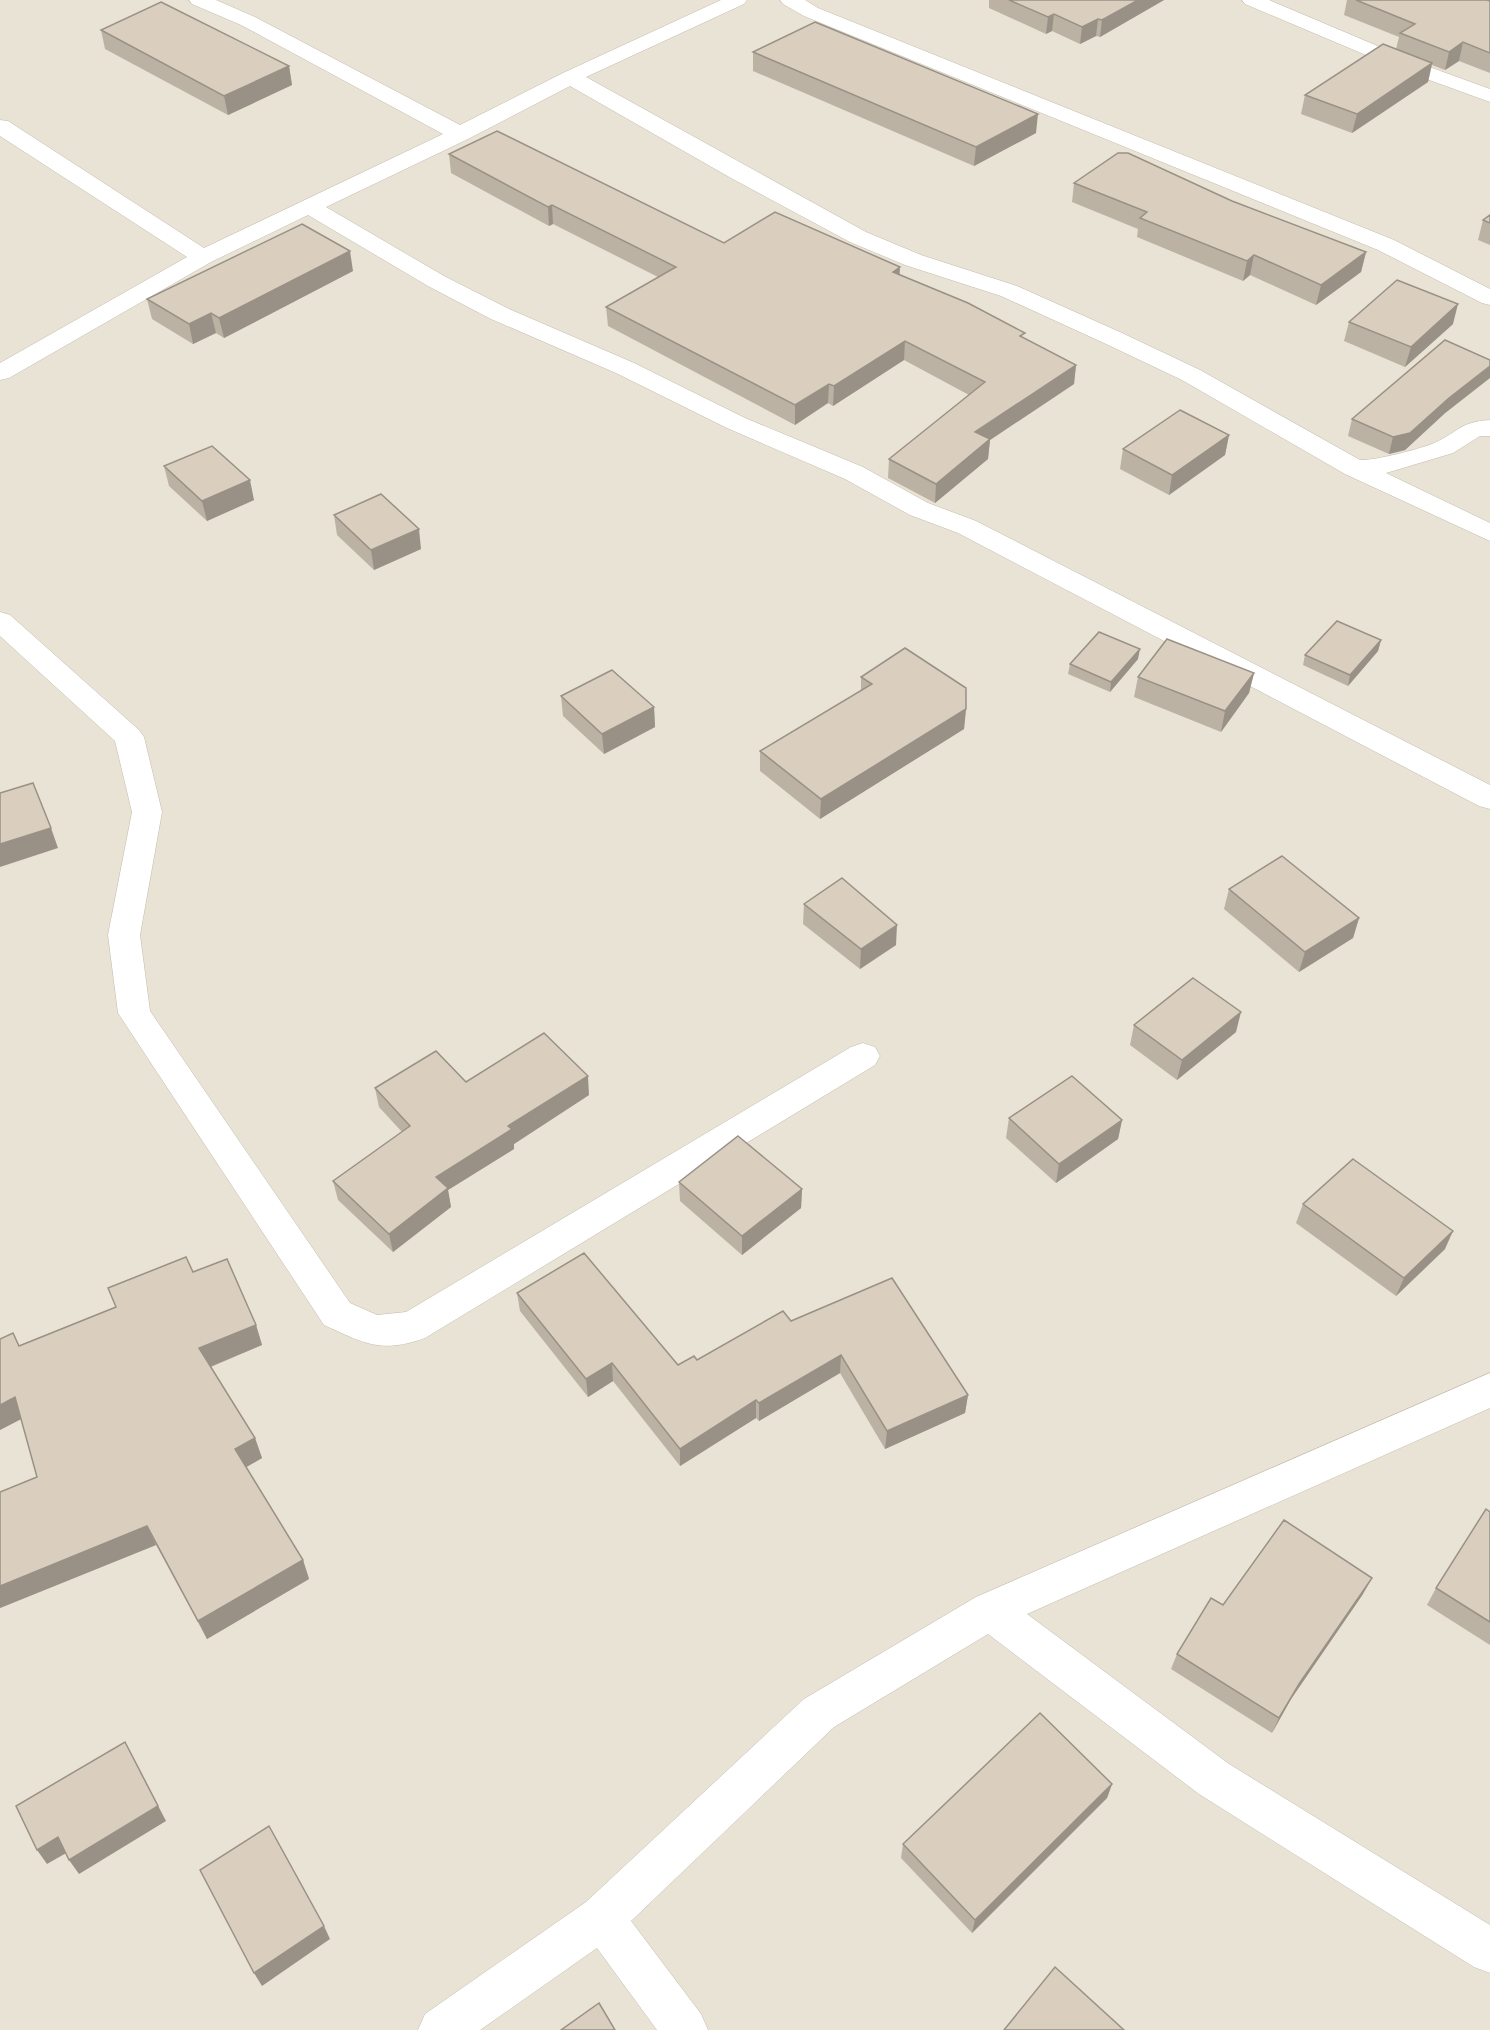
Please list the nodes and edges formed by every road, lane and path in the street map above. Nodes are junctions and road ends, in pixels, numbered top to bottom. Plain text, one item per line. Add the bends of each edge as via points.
1 (199, 0) edge
2 (737, 0) edge
3 (790, 0) edge
4 (1252, 0) edge
5 (570, 77) junction
6 (1490, 96) edge
7 (0, 126) edge
8 (460, 134) junction
9 (309, 206) junction
10 (203, 257) junction
11 (1490, 297) edge
12 (0, 373) edge
13 (1490, 428) edge
14 (1354, 468) junction
15 (1490, 533) edge
16 (0, 621) edge
17 (1490, 798) edge
18 (863, 1056) dead end
19 (1490, 1390) edge
20 (990, 1611) junction
21 (602, 1918) junction
22 (1490, 1951) edge
23 (441, 2030) edge
24 (684, 2030) edge

1 - 8 street via 248,21
2 - 5 street
3 - 11 street via 1386,245
4 - 6 street
5 - 8 street
5 - 14 street via 858,237 913,260 1009,291 1113,338 1191,375
7 - 10 street
8 - 9 street
9 - 10 street
9 - 17 street via 500,314 854,473 919,509 967,527
10 - 12 street
13 - 14 street via 1474,429 1430,453 1373,469
14 - 15 street
16 - 18 street via 129,737 147,812 124,935 134,1013 337,1314 375,1331 412,1327
19 - 20 street
20 - 21 street via 819,1713
20 - 22 street via 1214,1779
21 - 23 street
21 - 24 street

